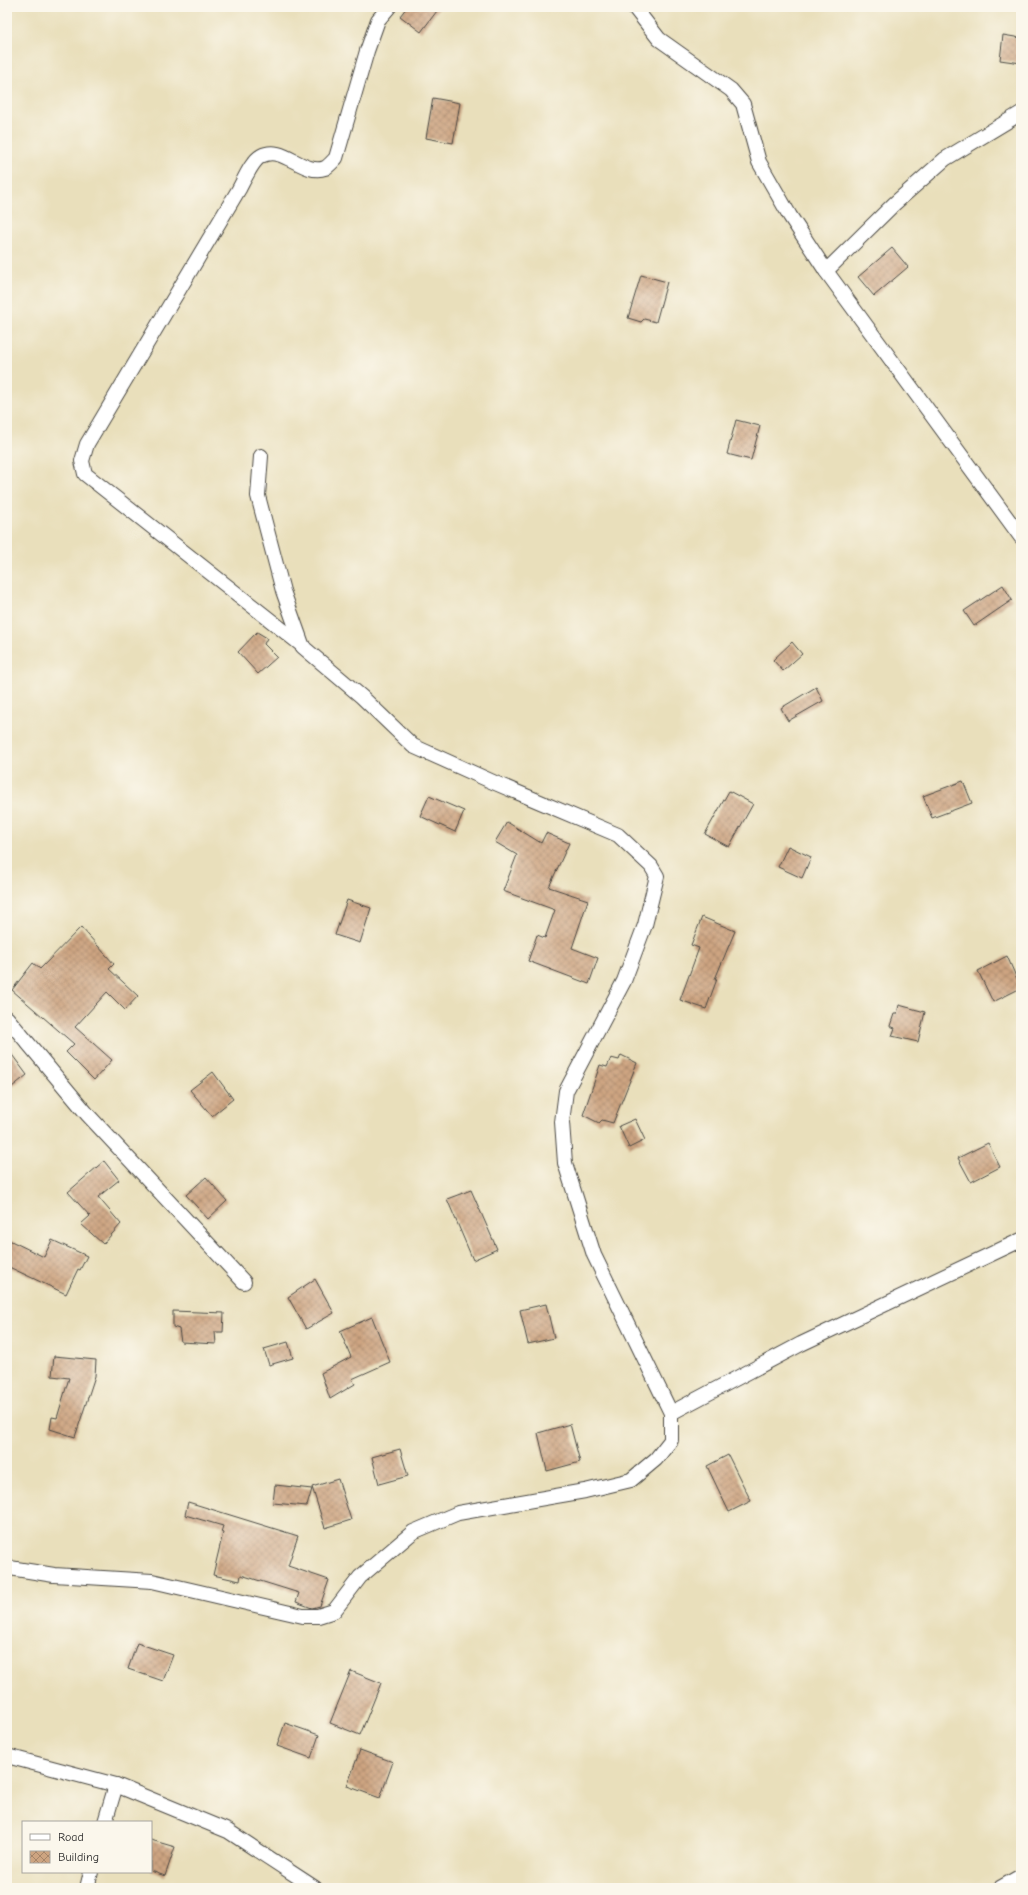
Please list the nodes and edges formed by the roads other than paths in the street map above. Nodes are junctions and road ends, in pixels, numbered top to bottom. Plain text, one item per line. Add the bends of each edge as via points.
1 (389, 7) edge
2 (634, 7) edge
3 (1021, 113) edge
4 (826, 271) junction
5 (261, 456) dead end
6 (1021, 537) edge
7 (303, 647) junction
8 (7, 1018) edge
9 (1021, 1240) edge
10 (244, 1282) dead end
11 (671, 1413) junction
12 (7, 1570) edge
13 (7, 1756) edge
14 (116, 1785) junction
15 (106, 1821) edge
16 (91, 1873) edge
17 (1021, 1876) edge
18 (87, 1888) edge
19 (316, 1888) edge
20 (1000, 1888) edge

1 - 7 street via 378,20 367,51 336,158 326,168 314,169 274,153 260,156 249,170 87,444 82,461 85,474
2 - 4 street via 659,39 731,90 743,104 759,162
3 - 4 street via 945,159 894,204
4 - 6 street
5 - 7 street via 259,503 283,592
7 - 11 street via 362,697 413,746 618,835 651,866 657,876 645,926 624,981 566,1091 562,1122 565,1163 594,1255
8 - 10 street via 88,1115
9 - 11 street via 801,1344
11 - 12 street via 670,1440 656,1459 631,1480 585,1491 458,1513 413,1532 360,1578 334,1611 318,1616 303,1616 152,1581 54,1575 10,1568
13 - 14 street
14 - 15 street
14 - 19 street via 228,1831
16 - 18 street
17 - 20 street

